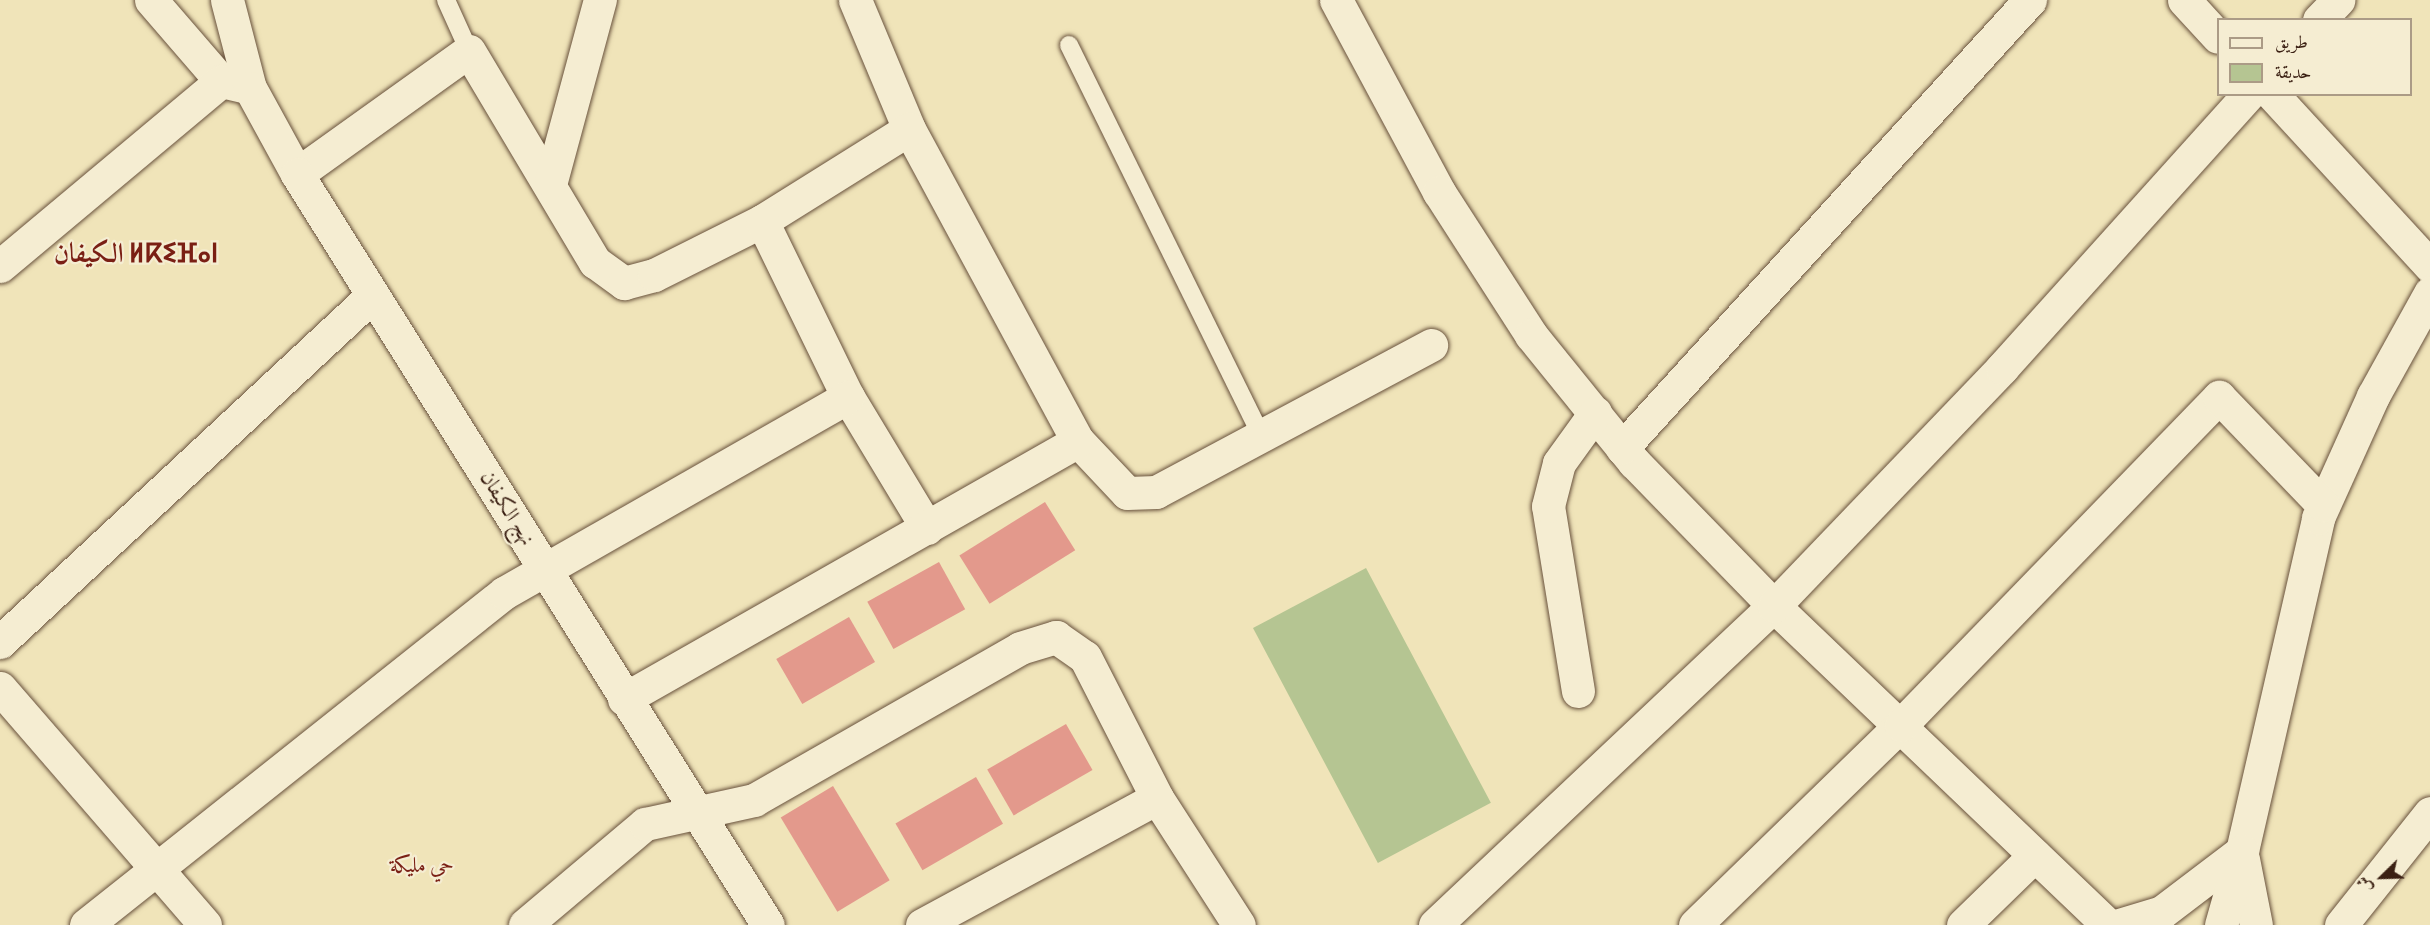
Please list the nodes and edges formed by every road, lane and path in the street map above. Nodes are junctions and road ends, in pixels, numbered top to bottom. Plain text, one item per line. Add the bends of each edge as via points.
1 (151, 0) edge
2 (227, 0) edge
3 (446, 0) edge
4 (600, 0) edge
5 (855, 0) edge
6 (1336, 0) edge
7 (2184, 0) edge
8 (2338, 0) edge
9 (2017, 4) edge
10 (2321, 18) edge
11 (2217, 36) edge
12 (1069, 45) dead end
13 (470, 51) junction
14 (236, 85) junction
15 (2247, 96) edge
16 (2274, 96) edge
17 (909, 129) junction
18 (297, 174) junction
19 (551, 181) junction
20 (762, 221) junction
21 (0, 266) edge
22 (2430, 266) edge
23 (2430, 293) edge
24 (374, 295) junction
25 (1431, 345) dead end
26 (848, 397) junction
27 (1595, 413) junction
28 (1260, 434) junction
29 (1078, 441) junction
30 (1622, 448) junction
31 (2323, 506) junction
32 (927, 528) junction
33 (544, 571) junction
34 (1774, 606) junction
35 (0, 642) edge
36 (0, 688) edge
37 (1578, 691) dead end
38 (624, 699) junction
39 (1901, 725) junction
40 (1158, 798) junction
41 (2430, 813) edge
42 (696, 815) junction
43 (2242, 851) junction
44 (2035, 855) junction
45 (159, 865) junction
46 (86, 925) edge
47 (205, 925) edge
48 (525, 925) edge
49 (768, 925) edge
50 (922, 925) edge
51 (1239, 925) edge
52 (1435, 925) edge
53 (1695, 925) edge
54 (1963, 925) edge
55 (2108, 925) edge
56 (2119, 925) edge
57 (2221, 925) edge
58 (2256, 925) edge
59 (2341, 925) edge

1 - 14 street
2 - 14 street
3 - 13 lane
4 - 19 street
5 - 17 street
6 - 27 street via 1438,192 1531,335
7 - 11 street
8 - 10 street
9 - 30 street
12 - 28 lane
13 - 18 street
13 - 19 street
14 - 18 street, نهج الكيفان
14 - 21 street
15 - 34 street via 2002,368
16 - 22 street
17 - 20 street
17 - 29 street
18 - 24 street, نهج الكيفان
19 - 20 street via 595,262 624,283 654,275
20 - 26 street
23 - 31 street via 2373,396
24 - 33 street, نهج الكيفان
24 - 35 street
25 - 28 street
26 - 32 street
26 - 33 street
27 - 30 street
27 - 37 street via 1558,462 1548,506
28 - 29 street via 1156,492 1127,493
29 - 32 street
30 - 34 street
31 - 39 street via 2219,397
31 - 43 street
32 - 38 street
33 - 38 street, نهج الكيفان
33 - 45 street via 504,594
34 - 39 street
34 - 52 street
36 - 45 street
38 - 42 street, نهج الكيفان
39 - 44 street
39 - 53 street
40 - 42 street via 1085,657 1056,637 1020,648 754,800
40 - 50 street
40 - 51 street
41 - 59 street
42 - 48 street via 645,824
42 - 49 street, نهج الكيفان
43 - 56 street via 2162,912
43 - 57 street
43 - 58 street
44 - 54 street
44 - 55 street
45 - 46 street
45 - 47 street

